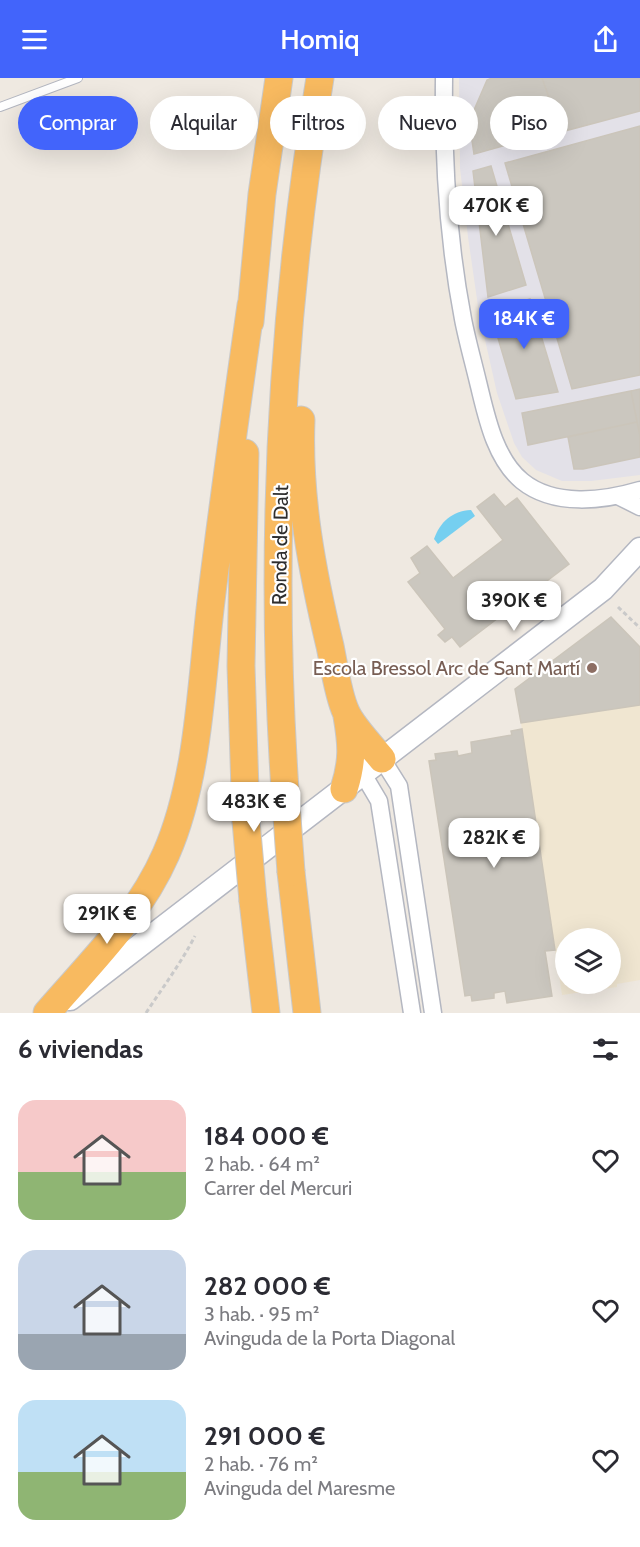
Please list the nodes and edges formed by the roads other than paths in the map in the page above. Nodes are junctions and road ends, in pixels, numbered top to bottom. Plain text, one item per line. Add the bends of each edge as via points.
1 (78, 78) edge
2 (279, 78) edge
3 (320, 78) edge
4 (444, 78) edge
5 (317, 96) edge
6 (0, 107) edge
7 (309, 150) edge
8 (311, 150) edge
9 (251, 305) junction
10 (640, 490) edge
11 (618, 496) junction
12 (640, 507) edge
13 (640, 549) edge
14 (640, 574) edge
15 (603, 589) junction
16 (346, 713) junction
17 (363, 774) junction
18 (49, 1013) edge
19 (266, 1013) edge
20 (307, 1013) edge
21 (412, 1013) edge
22 (433, 1013) edge

1 - 6 lane
2 - 9 highway, Ronda de Dalt
3 - 5 highway, Ronda de Dalt
4 - 11 street via 447,188 463,319 496,441 511,469 537,490 560,498 585,500
7 - 20 highway, Ronda de Dalt, bridge via 291,306 280,501 280,678 285,790
8 - 16 highway via 301,480 309,547
9 - 18 highway via 193,751 180,814 166,854 133,912
9 - 19 highway, Ronda de Dalt, bridge via 241,666 246,821
10 - 11 street
11 - 12 street
13 - 15 main road
14 - 15 main road
15 - 17 main road
16 - 17 highway
16 - 17 highway via 352,752 349,772
17 - 18 main road
17 - 21 street via 379,801
17 - 22 street via 399,786

